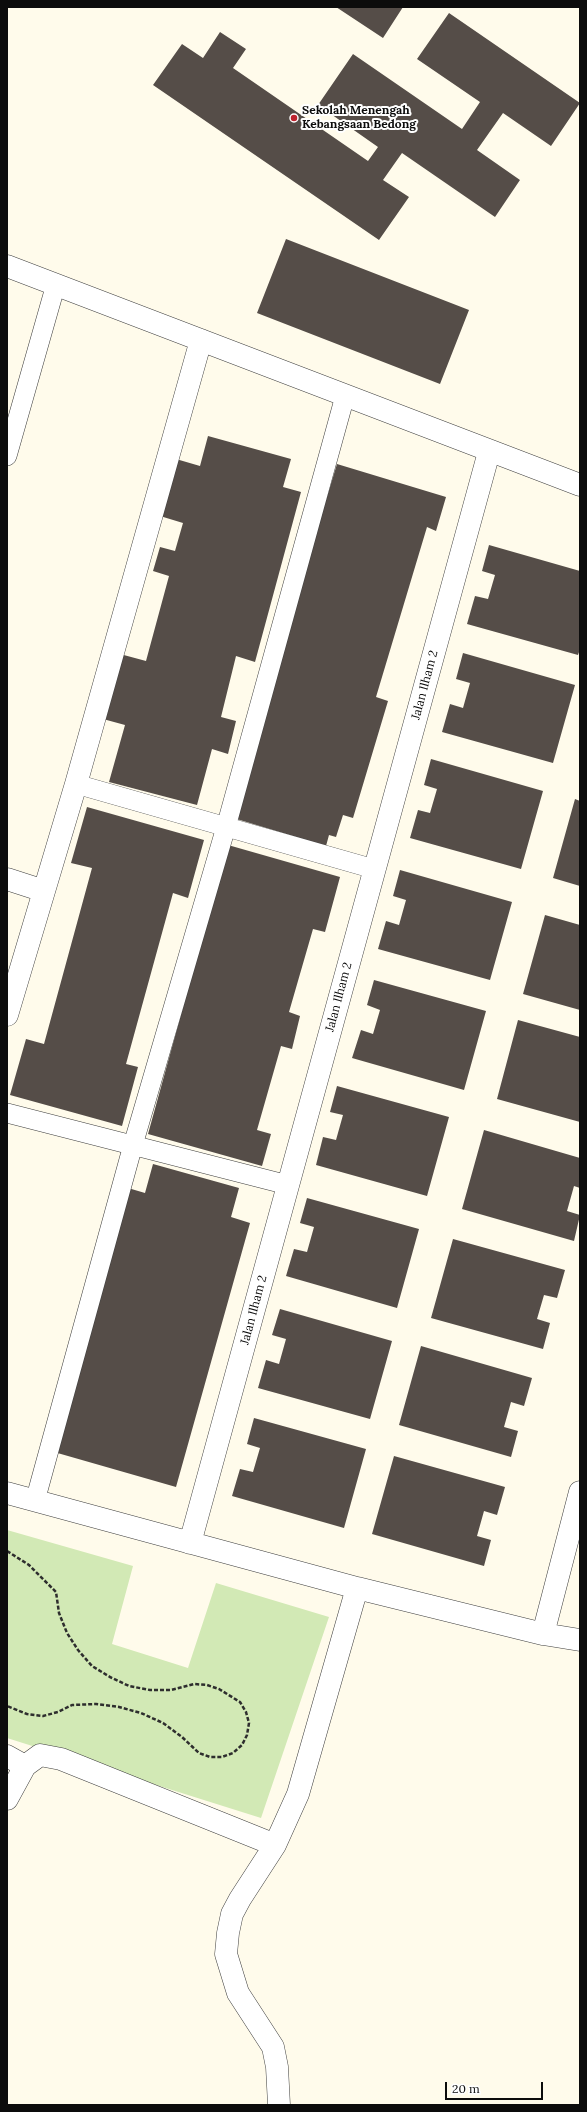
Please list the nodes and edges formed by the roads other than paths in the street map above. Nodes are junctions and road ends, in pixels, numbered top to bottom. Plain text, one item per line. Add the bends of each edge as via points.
1 (7, 266) edge
2 (56, 284) junction
3 (201, 340) junction
4 (345, 396) junction
5 (489, 452) junction
6 (7, 456) edge
7 (580, 485) edge
8 (76, 784) junction
9 (226, 827) junction
10 (374, 869) junction
11 (7, 879) edge
12 (44, 890) junction
13 (7, 1015) edge
14 (7, 1113) edge
15 (133, 1145) junction
16 (288, 1184) junction
17 (580, 1492) edge
18 (7, 1494) edge
19 (35, 1501) junction
20 (190, 1543) junction
21 (356, 1588) junction
22 (543, 1634) junction
23 (580, 1640) edge
24 (16, 1761) edge
25 (7, 1799) edge
26 (275, 1845) junction
27 (279, 2105) edge

1 - 2 street
2 - 3 street
2 - 6 lane
3 - 4 street
3 - 8 street
4 - 5 street
4 - 9 lane
5 - 7 street
5 - 10 street, Jalan Ilham 2
8 - 9 lane
8 - 12 street
9 - 10 lane
9 - 15 lane
10 - 16 street, Jalan Ilham 2
11 - 12 street
12 - 13 street
14 - 15 lane
15 - 16 lane
15 - 19 lane
16 - 20 street, Jalan Ilham 2
17 - 22 street
18 - 19 street
19 - 20 street
20 - 21 street
21 - 22 street
21 - 26 street via 298,1794
22 - 23 street
24 - 25 street
24 - 26 street via 40,1755 61,1759
26 - 27 street via 232,1914 226,1954 238,1993 273,2047

